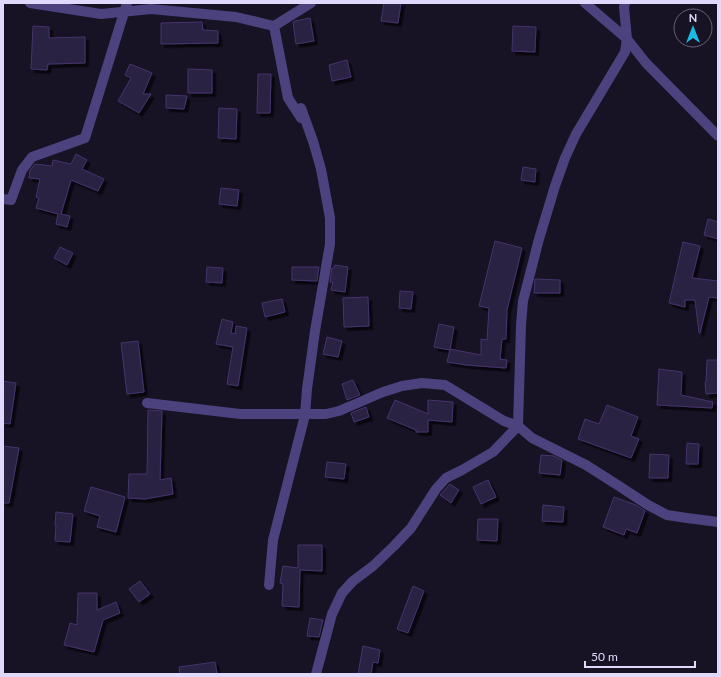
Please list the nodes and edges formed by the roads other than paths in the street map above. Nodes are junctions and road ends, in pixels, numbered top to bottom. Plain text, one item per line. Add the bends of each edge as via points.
1 (30, 3) edge
2 (311, 3) edge
3 (585, 3) edge
4 (627, 4) edge
5 (126, 7) edge
6 (274, 26) junction
7 (627, 39) junction
8 (301, 108) dead end
9 (310, 131) junction
10 (718, 136) edge
11 (3, 199) edge
12 (147, 403) dead end
13 (305, 415) junction
14 (518, 426) junction
15 (718, 522) edge
16 (269, 584) dead end
17 (316, 674) edge

1 - 5 street via 101,14
2 - 6 street
3 - 7 street
4 - 7 street
5 - 6 street via 236,17
5 - 11 street via 85,138 32,157 22,170 11,200
6 - 9 street via 288,98
7 - 10 street via 646,63
7 - 14 street via 625,52 576,134 565,158 539,239 523,301 520,325
8 - 9 street
9 - 13 street via 326,193 330,218 330,244 315,331
12 - 13 street via 240,414
13 - 14 street via 339,411 383,392 422,383 446,385 504,421
13 - 16 street via 273,540
14 - 15 street via 532,438 586,466 667,515
14 - 17 street via 493,452 446,478 411,528 342,593 332,614

